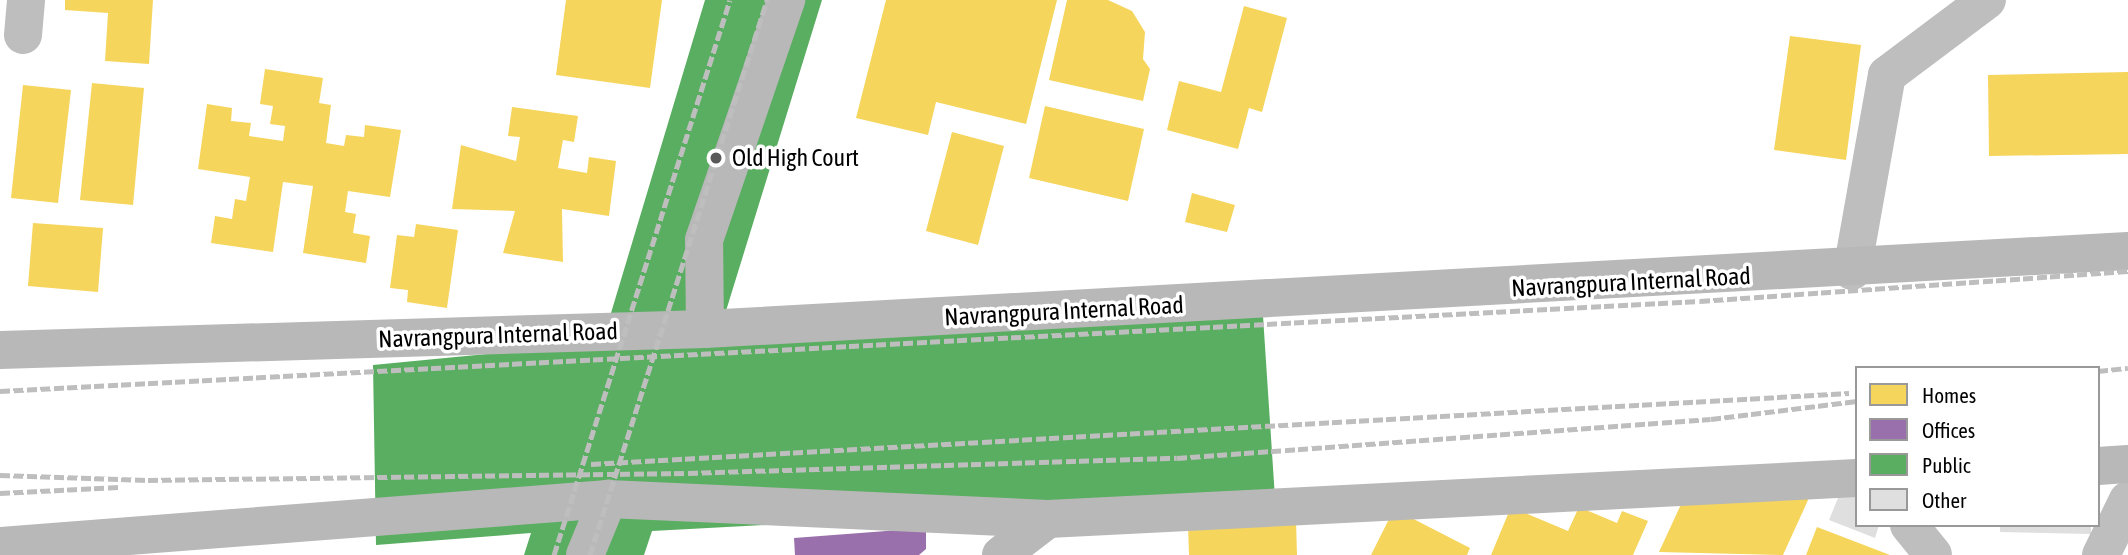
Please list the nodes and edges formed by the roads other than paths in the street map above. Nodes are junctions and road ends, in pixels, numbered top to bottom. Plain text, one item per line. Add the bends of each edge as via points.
1 (786, 0) edge
2 (1987, 0) edge
3 (2128, 251) edge
4 (1852, 271) junction
5 (705, 329) junction
6 (0, 350) edge
7 (2128, 464) edge
8 (2100, 466) edge
9 (1855, 478) edge
10 (608, 499) junction
11 (2128, 500) edge
12 (1048, 519) junction
13 (1911, 527) edge
14 (0, 546) edge
15 (585, 555) edge
16 (1001, 555) edge
17 (1933, 555) edge
18 (2101, 555) edge

1 - 5 street via 704,240
2 - 4 street via 1887,75
3 - 4 street, Navrangpura Internal Road
4 - 5 street, Navrangpura Internal Road
5 - 6 street, Navrangpura Internal Road
7 - 8 street
9 - 12 street
10 - 12 street
10 - 14 street
10 - 15 street
11 - 18 street
12 - 16 street
13 - 17 street

